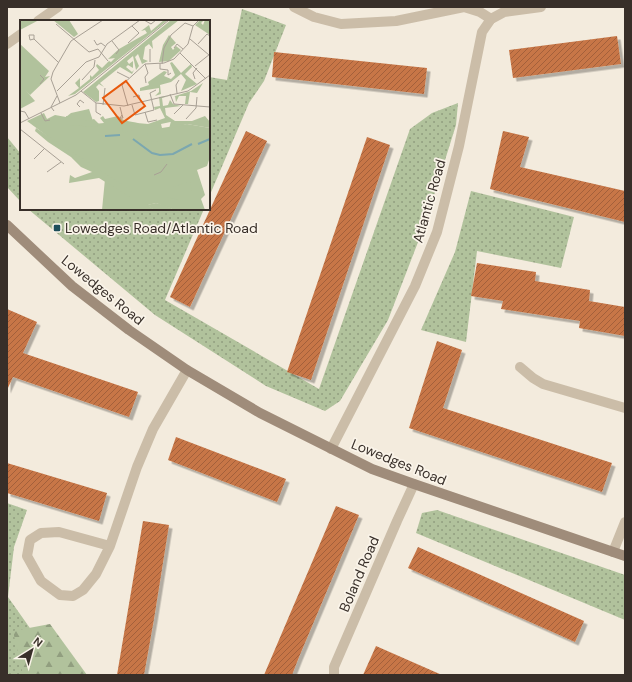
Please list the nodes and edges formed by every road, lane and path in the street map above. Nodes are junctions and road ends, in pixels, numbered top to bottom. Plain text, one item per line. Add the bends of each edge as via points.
1 (58, 7) edge
2 (294, 7) edge
3 (541, 7) edge
4 (491, 19) junction
5 (39, 20) edge
6 (20, 35) edge
7 (7, 44) edge
8 (7, 225) edge
9 (520, 367) dead end
10 (187, 370) junction
11 (625, 408) edge
12 (331, 449) junction
13 (414, 484) junction
14 (625, 522) edge
15 (110, 546) junction
16 (613, 552) junction
17 (625, 556) edge
18 (334, 675) edge

1 - 5 street
2 - 4 street via 314,17 341,24 396,22 464,7
3 - 4 street via 504,12
4 - 12 street, Atlantic Road via 482,32 459,146 437,232 415,286
6 - 7 street
8 - 10 street, Lowedges Road via 72,286
9 - 11 street via 543,384
10 - 12 street, Lowedges Road via 260,413
10 - 15 street via 153,429
12 - 13 street, Lowedges Road via 372,469
13 - 16 street, Lowedges Road
13 - 18 street, Boland Road via 334,667
14 - 16 street
15 - 15 street via 59,532 41,532 30,540 27,556 41,581 60,595 73,596 83,590 92,579
16 - 17 street, Lowedges Road

